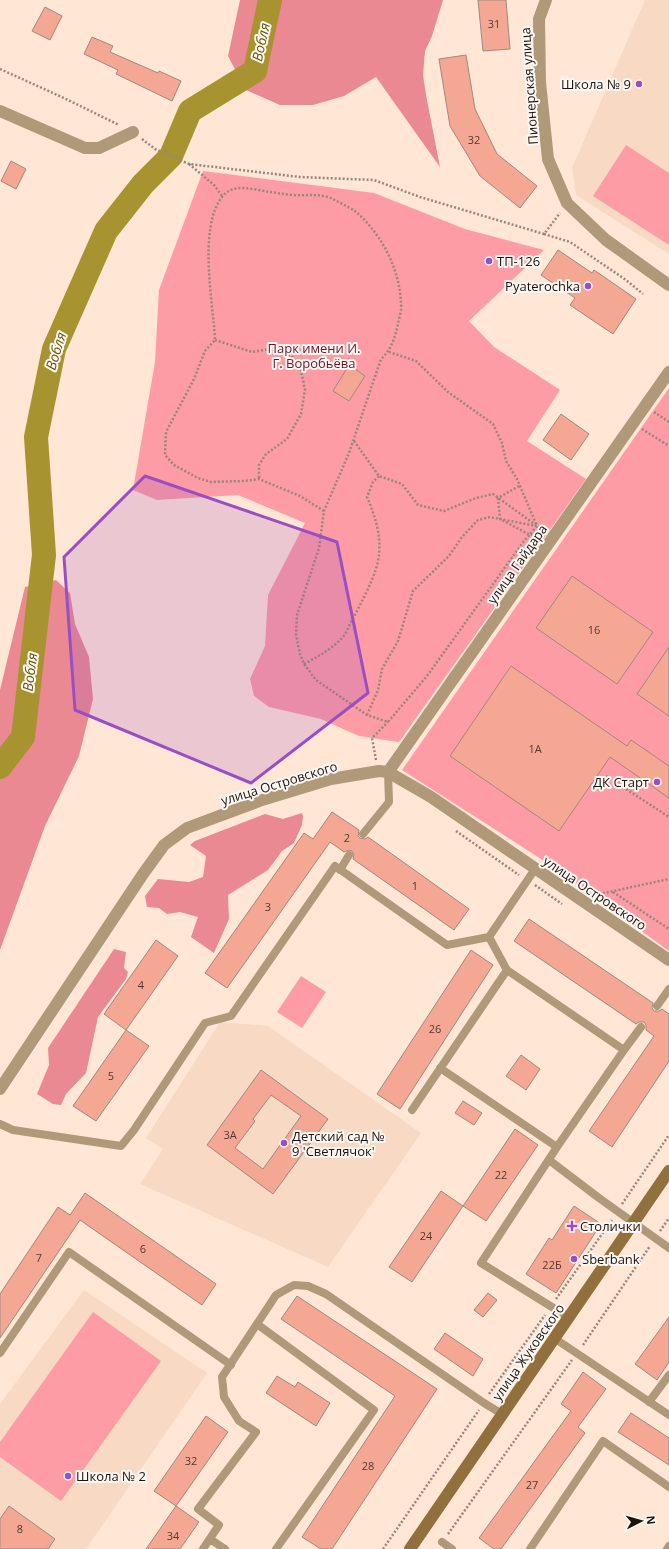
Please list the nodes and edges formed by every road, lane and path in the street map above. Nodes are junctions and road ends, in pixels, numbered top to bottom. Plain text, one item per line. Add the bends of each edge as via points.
1 (546, 0) edge
2 (0, 69) edge
3 (0, 111) edge
4 (133, 132) junction
5 (189, 164) junction
6 (222, 196) junction
7 (567, 203) junction
8 (544, 234) junction
9 (669, 285) edge
10 (643, 294) dead end
11 (215, 340) junction
12 (389, 352) junction
13 (669, 372) edge
14 (646, 406) junction
15 (669, 422) edge
16 (634, 423) junction
17 (354, 441) junction
18 (669, 446) edge
19 (378, 476) junction
20 (259, 478) junction
21 (519, 486) junction
22 (498, 498) junction
23 (324, 511) junction
24 (500, 519) junction
25 (537, 526) junction
26 (542, 530) dead end
27 (530, 534) junction
28 (304, 664) junction
29 (367, 715) junction
30 (388, 722) junction
31 (383, 772) junction
32 (606, 776) dead end
33 (669, 817) edge
34 (363, 834) dead end
35 (349, 855) dead end
36 (535, 869) junction
37 (340, 870) junction
38 (669, 879) edge
39 (613, 891) junction
40 (593, 896) dead end
41 (669, 929) edge
42 (489, 937) junction
43 (669, 960) edge
44 (507, 970) junction
45 (669, 989) edge
46 (657, 1006) dead end
47 (641, 1027) dead end
48 (624, 1050) junction
49 (440, 1068) junction
50 (0, 1088) edge
51 (412, 1110) dead end
52 (0, 1124) edge
53 (669, 1135) edge
54 (557, 1147) junction
55 (549, 1160) junction
56 (669, 1171) edge
57 (618, 1210) junction
58 (669, 1218) edge
59 (634, 1223) junction
60 (655, 1238) junction
61 (669, 1248) edge
62 (551, 1307) junction
63 (568, 1317) junction
64 (257, 1324) junction
65 (554, 1338) junction
66 (0, 1353) edge
67 (577, 1353) junction
68 (230, 1365) junction
69 (669, 1375) edge
70 (649, 1402) junction
71 (484, 1403) junction
72 (502, 1414) junction
73 (669, 1415) edge
74 (669, 1487) edge
75 (210, 1539) junction
76 (442, 1542) joint
77 (203, 1549) edge
78 (225, 1549) edge
79 (276, 1549) edge
80 (383, 1549) edge
81 (410, 1549) edge
82 (452, 1549) edge
83 (530, 1549) edge

1 - 7 street, Пионерская улица via 539,19 540,82 548,159
2 - 4 path
3 - 4 street via 85,148 99,148
4 - 5 path via 155,149
5 - 6 path via 214,185
5 - 8 path via 300,177 374,180 427,199
6 - 11 path via 216,207 208,246
6 - 12 path via 230,190 240,188 292,195 315,195 332,198 354,211 385,248 396,275 402,305
7 - 8 path
7 - 9 street, Пионерская улица via 606,240
8 - 10 path via 570,242
11 - 20 path via 252,352 270,349 291,355 301,370 305,390 301,414 287,439 266,454 259,465
11 - 20 path via 205,351 194,379 166,432 165,455 174,465 211,482
12 - 17 path via 381,359
12 - 21 path via 416,361 448,392 493,424 502,443 506,461
13 - 14 street, улица Гайдара
14 - 15 path
14 - 16 street, улица Гайдара
16 - 18 path
16 - 31 street, улица Гайдара
17 - 19 path
17 - 23 path
19 - 22 path via 402,484 418,505 444,511 476,498 493,494
19 - 28 path via 367,497 379,533 379,555 362,603 341,639 325,653
20 - 23 path via 300,496
21 - 22 path
21 - 25 path
22 - 24 path
22 - 25 path
23 - 28 path via 318,548 297,615 296,635
24 - 25 path
24 - 27 path
24 - 29 path via 490,517 478,520 449,556 413,591 398,641 382,669 378,690
25 - 27 path
26 - 27 path
27 - 30 path via 427,676
28 - 29 path via 316,680
29 - 30 path
30 - 31 path via 372,738
31 - 34 lane via 389,802
31 - 36 street, улица Островского via 431,797
31 - 50 street, улица Островского via 332,779 262,800 187,828 164,846
32 - 33 path
35 - 37 lane
36 - 42 lane
36 - 43 street, улица Островского
37 - 42 lane via 447,945
37 - 52 lane via 336,866 231,1016 205,1023 121,1146 13,1130
38 - 39 path
39 - 40 path
39 - 41 path
42 - 44 lane
44 - 48 lane
44 - 49 lane
45 - 46 lane
47 - 48 lane
48 - 54 lane
49 - 51 lane
49 - 54 lane
53 - 57 path
54 - 55 lane
55 - 57 lane
55 - 62 lane via 481,1263
56 - 59 street, улица Жуковского
57 - 59 lane
57 - 62 path
58 - 60 path
59 - 60 lane
59 - 63 street, улица Жуковского
60 - 61 lane
60 - 67 path
62 - 63 lane
62 - 71 path
63 - 65 street, улица Жуковского
64 - 68 lane
64 - 71 lane via 276,1295 294,1285 308,1286 326,1294
64 - 79 lane via 374,1410
65 - 67 lane
65 - 72 street, улица Жуковского
66 - 68 lane via 69,1252
67 - 70 lane
67 - 76 path
68 - 75 lane via 222,1377 224,1397 239,1421 256,1432 198,1509 220,1525
69 - 70 lane
70 - 73 lane
71 - 72 lane
71 - 80 path
72 - 81 street, улица Жуковского
74 - 83 lane via 603,1441
75 - 77 lane
75 - 78 lane
76 - 82 lane

